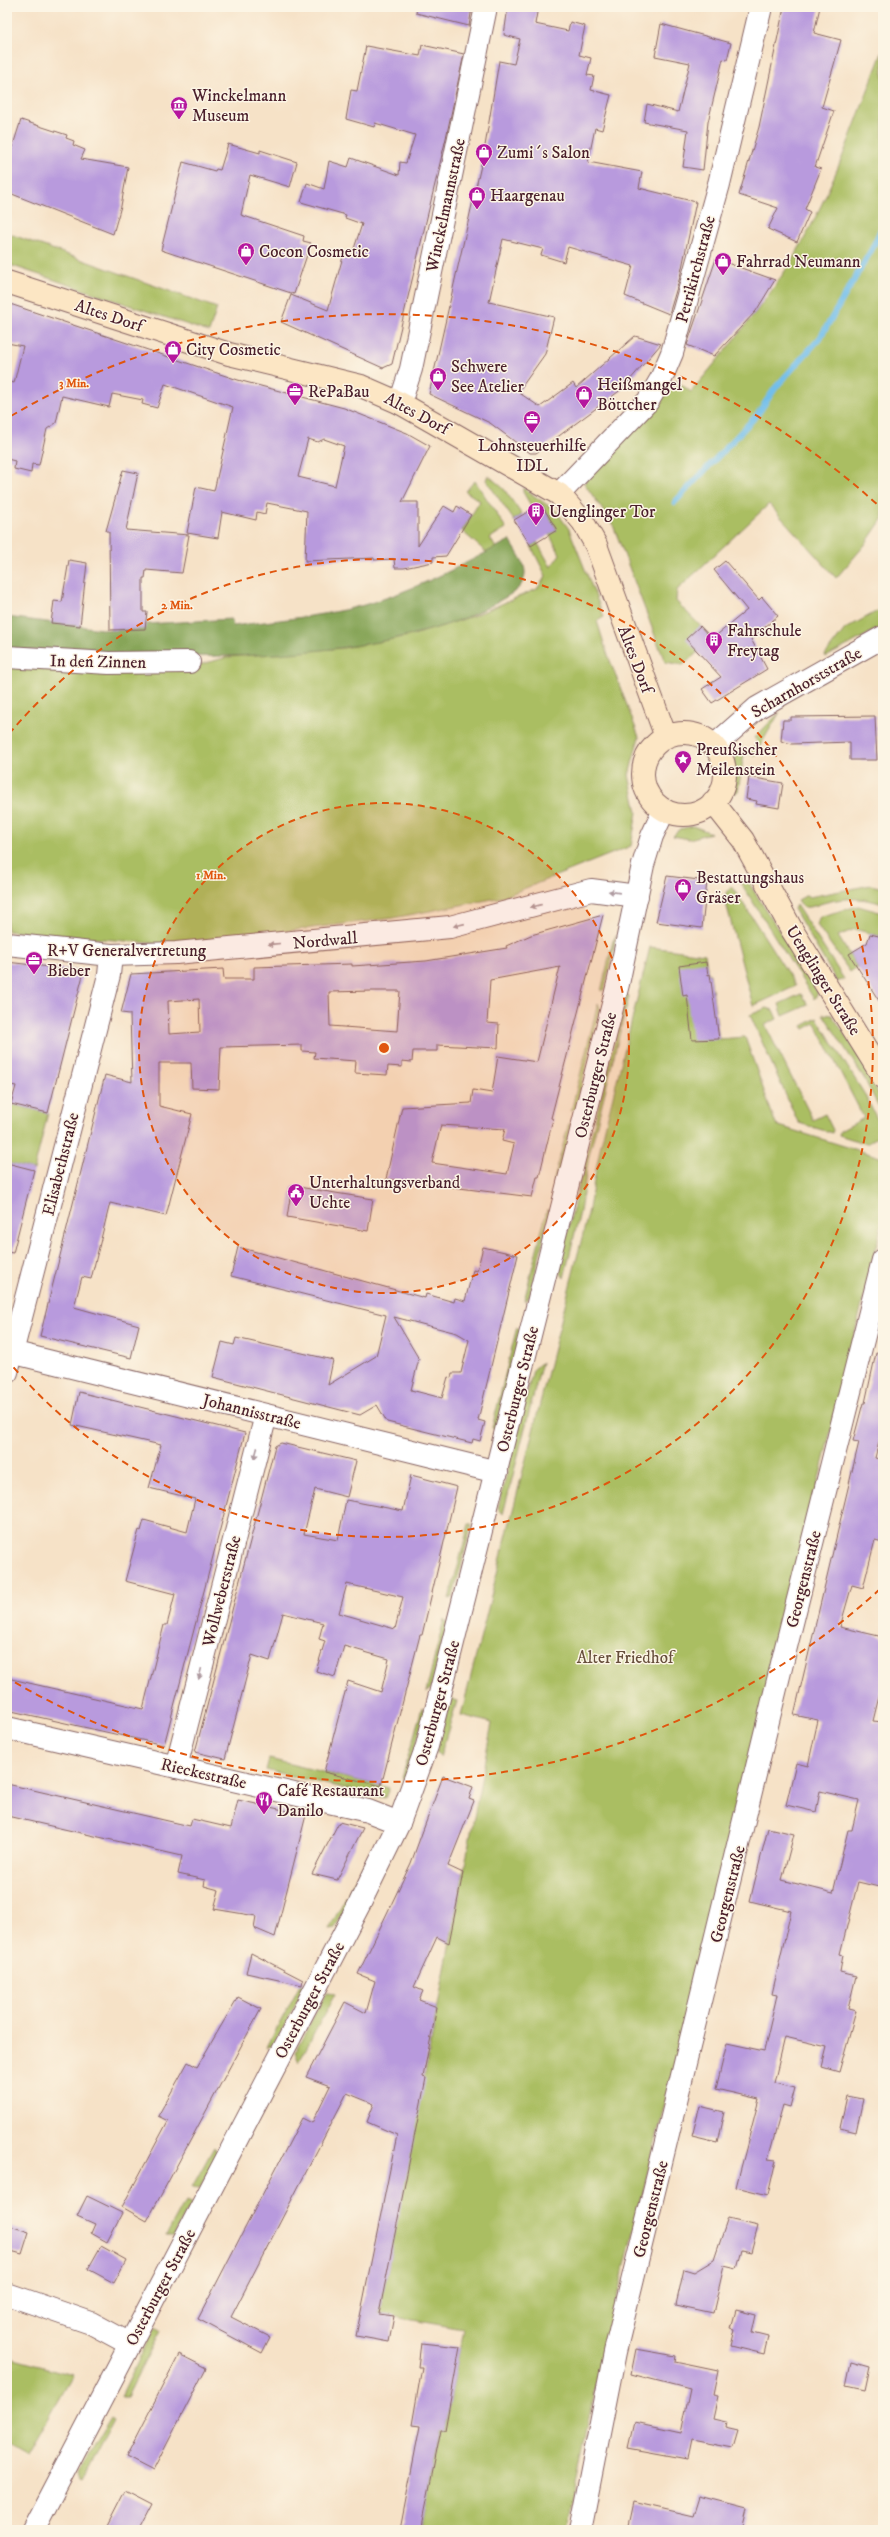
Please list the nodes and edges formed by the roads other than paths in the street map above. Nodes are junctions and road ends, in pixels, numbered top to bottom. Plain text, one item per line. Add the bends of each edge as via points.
1 (486, 7) edge
2 (761, 7) edge
3 (7, 282) edge
4 (400, 403) junction
5 (559, 494) junction
6 (883, 637) edge
7 (7, 657) edge
8 (189, 662) dead end
9 (666, 737) junction
10 (714, 746) junction
11 (713, 802) junction
12 (664, 810) junction
13 (637, 896) junction
14 (7, 944) edge
15 (111, 955) junction
16 (883, 1077) edge
17 (883, 1260) edge
18 (9, 1358) edge
19 (266, 1415) junction
20 (496, 1472) junction
21 (7, 1728) edge
22 (176, 1767) junction
23 (399, 1823) junction
24 (7, 2294) edge
25 (130, 2344) junction
26 (32, 2530) edge
27 (580, 2530) edge

1 - 4 street, Winckelmannstraße via 411,369
2 - 5 street, Petrikirchstraße via 719,184 672,354 648,401
3 - 4 main road, Altes Dorf via 229,354 361,386
4 - 5 main road, Altes Dorf
5 - 9 main road, Altes Dorf via 575,510 596,545
6 - 10 street, Scharnhorststraße via 757,708
7 - 8 street, In den Zinnen via 109,663
9 - 10 main road via 687,733 707,739
9 - 12 main road via 655,744 643,766 646,791
10 - 11 main road via 721,757 724,781
11 - 12 main road via 703,810 690,814 676,814
11 - 16 main road, Uenglinger Straße via 743,840 792,930
12 - 13 street, Osterburger Straße via 648,848
13 -> 15 street, Nordwall via 591,890 450,927 399,934 176,953
13 - 20 street, Osterburger Straße via 618,984
14 - 15 street, Nordwall
15 - 18 street, Elisabethstraße via 107,982
17 - 27 street, Georgenstraße via 786,1646 615,2352
18 - 19 street, Johannisstraße
19 - 20 street, Johannisstraße
19 -> 22 street, Wollweberstraße
20 - 23 street, Osterburger Straße via 427,1746
21 - 22 street, Rieckestraße
22 - 23 street, Rieckestraße via 368,1811
23 - 25 street, Osterburger Straße via 360,1903
24 - 25 street via 90,2323
25 - 26 street, Osterburger Straße

